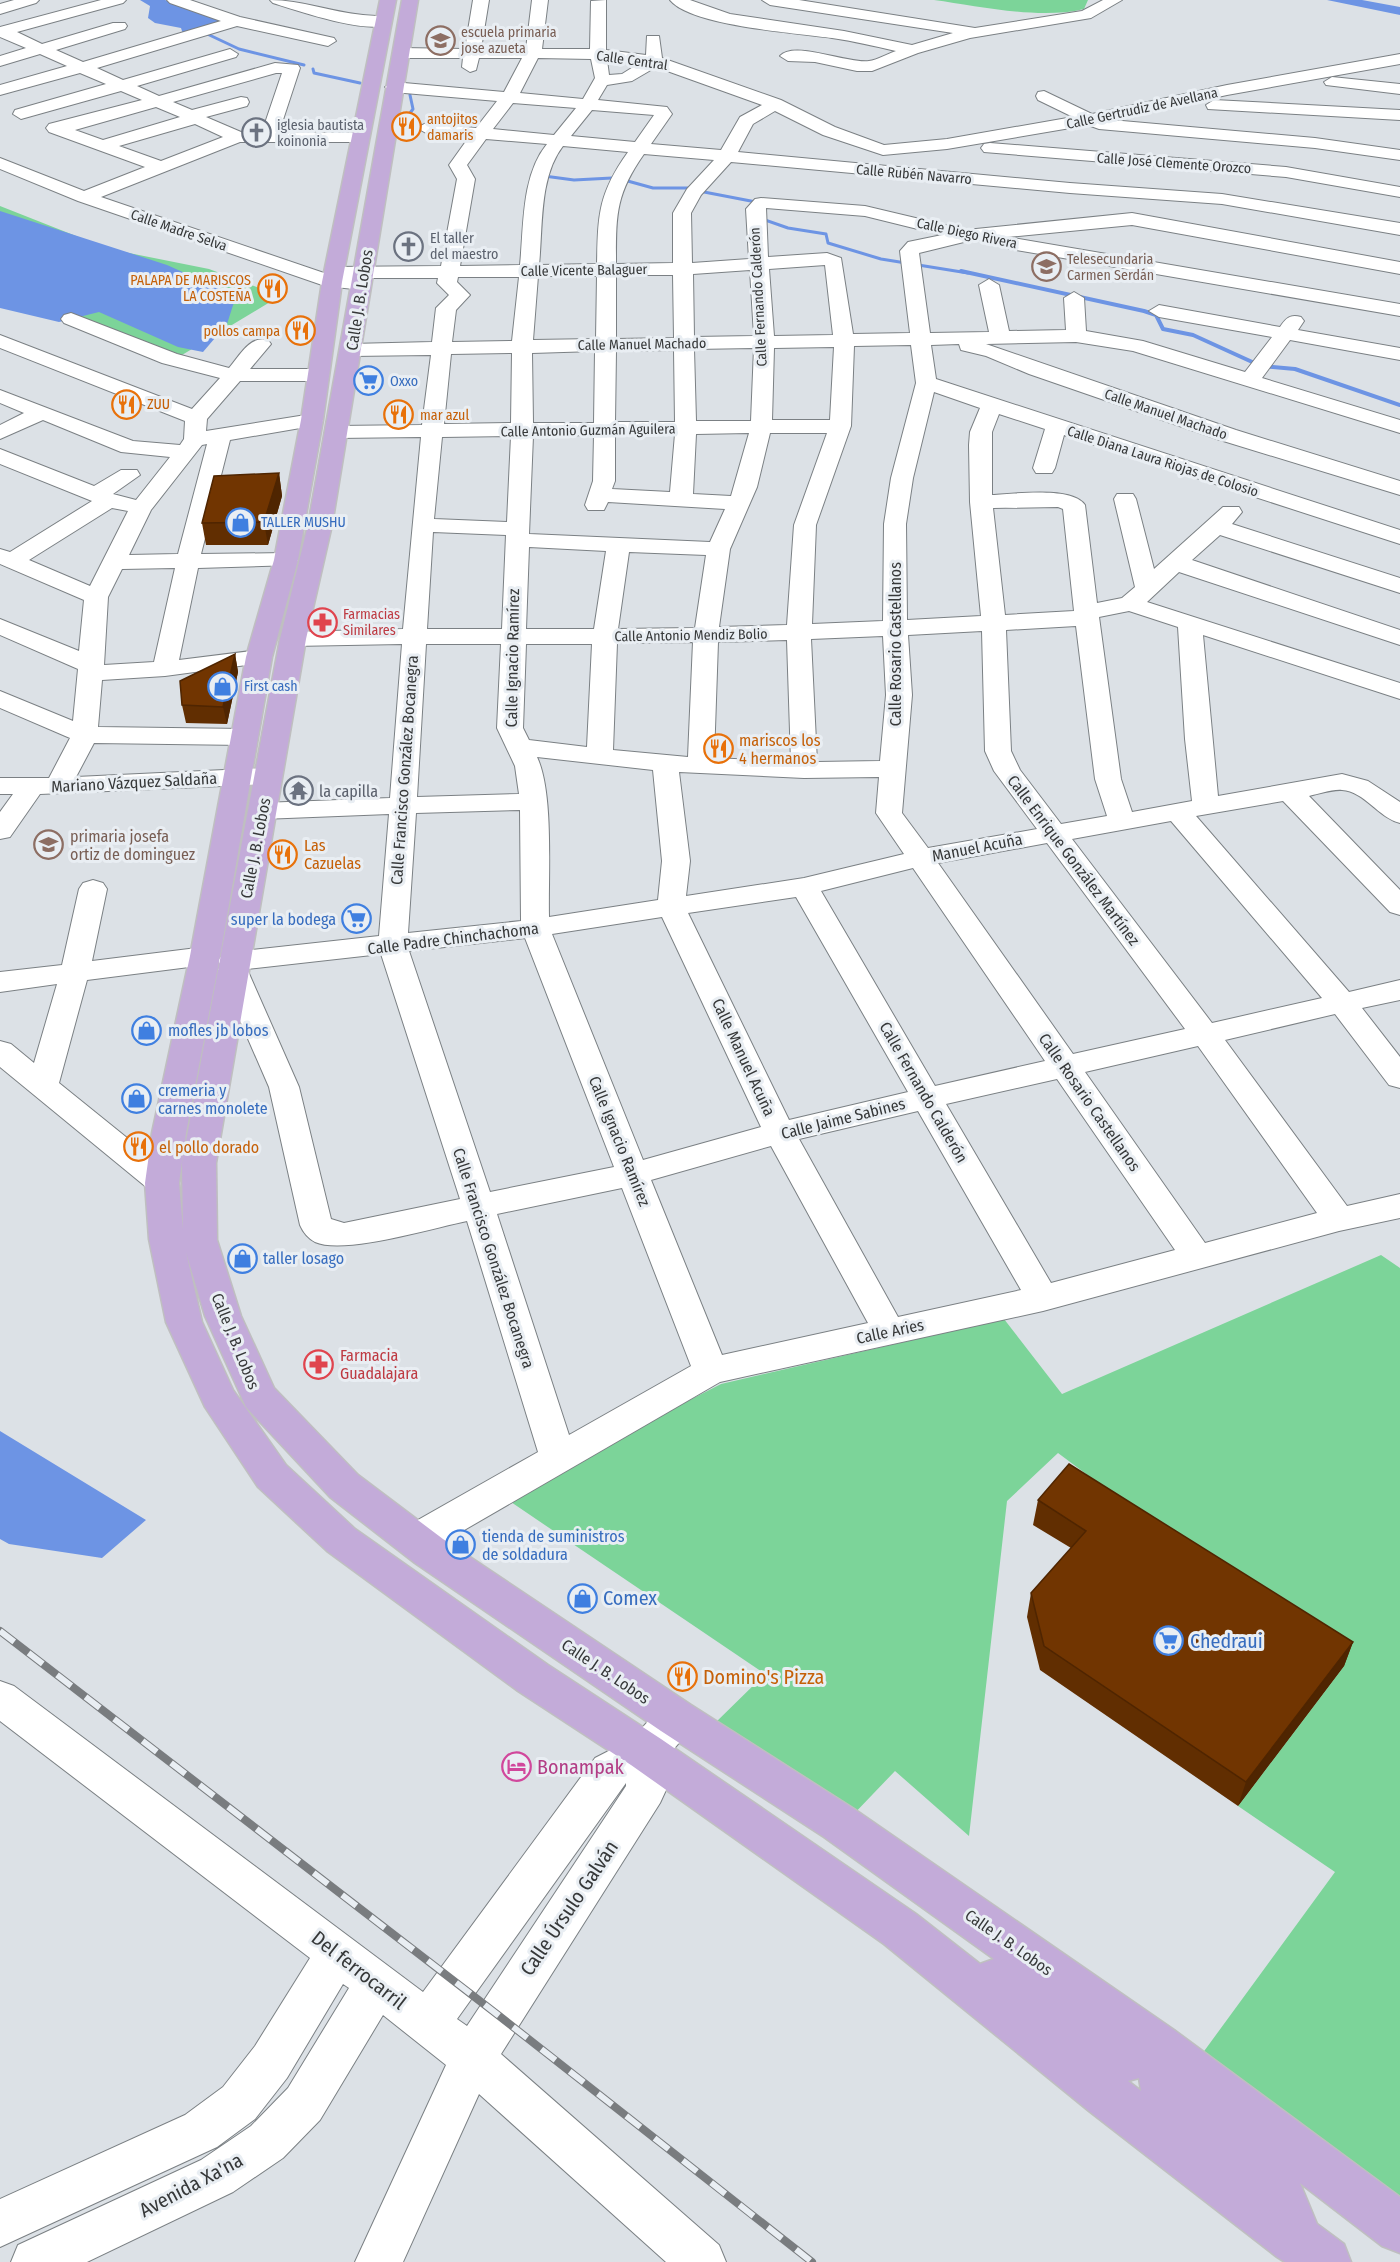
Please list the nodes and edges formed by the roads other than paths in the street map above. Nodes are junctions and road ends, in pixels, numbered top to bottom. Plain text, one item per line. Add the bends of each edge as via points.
1 (31, 0) edge
2 (118, 0) edge
3 (207, 0) edge
4 (278, 0) edge
5 (388, 0) edge
6 (410, 0) edge
7 (481, 0) edge
8 (540, 0) edge
9 (678, 0) edge
10 (770, 0) edge
11 (1114, 0) edge
12 (599, 1) edge
13 (182, 3) edge
14 (0, 9) edge
15 (236, 21) junction
16 (382, 22) junction
17 (119, 26) dead end
18 (1, 32) edge
19 (978, 33) junction
20 (653, 39) dead end
21 (328, 41) dead end
22 (42, 49) junction
23 (912, 50) junction
24 (401, 53) junction
25 (230, 54) dead end
26 (535, 54) junction
27 (598, 54) junction
28 (788, 56) dead end
29 (1332, 56) dead end
30 (1400, 59) edge
31 (471, 60) junction
32 (0, 61) edge
33 (654, 61) junction
34 (1264, 65) dead end
35 (82, 67) junction
36 (1357, 67) junction
37 (694, 73) junction
38 (1197, 78) dead end
39 (1294, 78) junction
40 (602, 81) junction
41 (664, 82) dead end
42 (123, 85) junction
43 (393, 87) junction
44 (1400, 88) edge
45 (0, 90) edge
46 (1227, 90) junction
47 (1134, 93) dead end
48 (511, 96) junction
49 (1044, 96) dead end
50 (159, 99) junction
51 (1198, 101) junction
52 (241, 102) dead end
53 (588, 104) junction
54 (775, 104) junction
55 (1160, 105) junction
56 (0, 107) edge
57 (21, 114) junction
58 (1400, 115) edge
59 (195, 116) junction
60 (1087, 120) junction
61 (426, 128) dead end
62 (59, 129) junction
63 (480, 133) junction
64 (1196, 133) junction
65 (238, 137) junction
66 (269, 137) junction
67 (360, 138) junction
68 (559, 140) junction
69 (947, 144) junction
70 (104, 146) junction
71 (642, 148) junction
72 (883, 150) joint
73 (1400, 154) edge
74 (727, 156) junction
75 (1084, 156) junction
76 (0, 163) edge
77 (807, 164) junction
78 (161, 167) junction
79 (891, 171) junction
80 (1070, 188) junction
81 (789, 190) junction
82 (1400, 192) edge
83 (84, 196) junction
84 (1400, 201) edge
85 (865, 211) junction
86 (1374, 224) junction
87 (1400, 229) edge
88 (968, 235) junction
89 (756, 264) junction
90 (1400, 268) edge
91 (682, 269) junction
92 (605, 270) junction
93 (448, 271) junction
94 (529, 271) junction
95 (1328, 276) junction
96 (348, 278) junction
97 (989, 285) dead end
98 (1074, 298) dead end
99 (1400, 310) edge
100 (1159, 311) dead end
101 (71, 319) dead end
102 (1285, 334) junction
103 (1000, 336) junction
104 (1076, 336) junction
105 (926, 339) junction
106 (844, 340) junction
107 (0, 341) edge
108 (764, 341) junction
109 (683, 343) junction
110 (261, 344) dead end
111 (522, 346) junction
112 (606, 346) junction
113 (442, 348) junction
114 (351, 350) junction
115 (1400, 354) edge
116 (234, 375) junction
117 (318, 375) junction
118 (1250, 380) junction
119 (926, 383) junction
120 (0, 396) edge
121 (992, 405) junction
122 (41, 413) junction
123 (324, 426) junction
124 (840, 426) junction
125 (1056, 426) junction
126 (1400, 427) edge
127 (761, 428) junction
128 (686, 429) junction
129 (605, 430) junction
130 (522, 431) junction
131 (433, 432) junction
132 (0, 434) edge
133 (1228, 435) junction
134 (220, 436) junction
135 (192, 437) junction
136 (0, 456) edge
137 (1044, 468) dead end
138 (1192, 468) junction
139 (129, 475) dead end
140 (1400, 488) edge
141 (1253, 490) junction
142 (102, 497) junction
143 (1125, 499) dead end
144 (981, 502) junction
145 (739, 503) junction
146 (141, 508) junction
147 (658, 517) junction
148 (422, 525) junction
149 (1216, 526) junction
150 (516, 535) junction
151 (1400, 537) edge
152 (618, 546) junction
153 (718, 549) junction
154 (6, 558) edge
155 (286, 560) junction
156 (188, 561) junction
157 (114, 562) junction
158 (1177, 563) junction
159 (1400, 586) edge
160 (96, 597) junction
161 (1139, 597) junction
162 (1088, 615) junction
163 (994, 623) junction
164 (0, 627) edge
165 (895, 629) junction
166 (799, 633) junction
167 (512, 634) junction
168 (413, 635) junction
169 (706, 635) junction
170 (1191, 635) junction
171 (605, 637) junction
172 (1400, 638) edge
173 (293, 639) junction
174 (259, 657) junction
175 (92, 669) junction
176 (165, 669) junction
177 (1400, 691) edge
178 (0, 699) edge
179 (1400, 714) edge
180 (86, 735) junction
181 (244, 736) junction
182 (518, 747) junction
183 (600, 755) junction
184 (665, 764) junction
185 (702, 764) junction
186 (893, 769) junction
187 (804, 770) junction
188 (253, 777) junction
189 (0, 786) edge
190 (45, 787) junction
191 (1289, 791) junction
192 (533, 801) junction
193 (1206, 804) junction
194 (401, 805) junction
195 (262, 811) junction
196 (1177, 811) junction
197 (1400, 815) edge
198 (1122, 821) junction
199 (0, 831) edge
200 (1052, 832) junction
201 (921, 858) junction
202 (804, 887) junction
203 (93, 889) dead end
204 (1400, 906) edge
205 (671, 907) junction
206 (536, 928) junction
207 (393, 946) junction
208 (224, 962) junction
209 (74, 975) junction
210 (0, 982) edge
211 (1400, 990) edge
212 (1343, 1004) junction
213 (1204, 1033) junction
214 (0, 1050) edge
215 (1066, 1066) junction
216 (1400, 1078) edge
217 (43, 1087) junction
218 (927, 1098) junction
219 (780, 1133) junction
220 (633, 1174) junction
221 (162, 1183) junction
222 (1400, 1206) edge
223 (477, 1208) junction
224 (1339, 1219) junction
225 (1198, 1258) junction
226 (1043, 1298) junction
227 (889, 1331) junction
228 (711, 1371) junction
229 (557, 1457) junction
230 (415, 1540) junction
231 (0, 1698) edge
232 (676, 1718) junction
233 (646, 1752) junction
234 (900, 1929) junction
235 (338, 1953) junction
236 (377, 1983) junction
237 (428, 2024) junction
238 (1157, 2046) junction
239 (472, 2058) junction
240 (239, 2103) junction
241 (267, 2142) junction
242 (0, 2223) edge
243 (1400, 2228) edge
244 (1310, 2251) edge
245 (35, 2262) edge
246 (379, 2262) edge
247 (702, 2262) edge

1 - 14 street
2 - 18 street
3 - 13 street
4 - 16 street via 335,17
5 - 16 main road, Calle J. B. Lobos
6 - 24 main road, Calle J. B. Lobos
7 - 31 street
8 - 26 street
9 - 23 street via 695,9 751,21
10 - 19 street
11 - 19 street via 1086,15
12 - 27 street
13 - 15 street
15 - 21 street
15 - 35 street
16 - 67 main road, Calle J. B. Lobos
17 - 22 street
18 - 22 street
19 - 23 street
20 - 33 street
22 - 32 street
22 - 35 street
23 - 28 street via 865,66
24 - 31 street, Calle Central
24 - 43 main road, Calle J. B. Lobos
25 - 42 street
26 - 27 street, Calle Central
26 - 31 street, Calle Central
26 - 48 street
27 - 33 street, Calle Central
27 - 40 street
29 - 36 street
30 - 36 street, Calle Gertrudiz de Avellana
33 - 37 street, Calle Central
33 - 40 street via 626,78
34 - 39 street
35 - 42 street
35 - 45 street
36 - 39 street, Calle Gertrudiz de Avellana
37 - 41 street
37 - 54 street, Calle Central
38 - 46 street
39 - 44 street
39 - 46 street, Calle Gertrudiz de Avellana
40 - 53 street, Calle Ignacio Ramírez
42 - 50 street
42 - 57 street
43 - 48 street
43 - 96 main road, Calle J. B. Lobos
46 - 51 street, Calle Gertrudiz de Avellana
47 - 55 street
48 - 53 street
48 - 63 street
49 - 60 street
50 - 59 street
50 - 62 street
50 - 66 street via 287,66 292,68
51 - 55 street, Calle Gertrudiz de Avellana
51 - 58 street
51 - 64 street
52 - 59 street
53 - 68 street, Calle Ignacio Ramírez
53 - 71 street via 661,111 664,114
54 - 72 street, Calle Central
54 - 74 street via 746,121
55 - 60 street, Calle Gertrudiz de Avellana
56 - 57 street
57 - 62 street
59 - 65 street
59 - 70 street
60 - 64 street
60 - 69 street, Calle Gertrudiz de Avellana
61 - 63 street, Calle Rubén Navarro
62 - 70 street
63 - 68 street, Calle Rubén Navarro
63 - 93 street via 458,165 466,179
64 - 73 street
65 - 66 street
65 - 78 street
66 - 67 street
67 - 96 main road, Calle J. B. Lobos
68 - 71 street, Calle Rubén Navarro
68 - 94 street, Calle Ignacio Ramírez via 541,166
69 - 72 street, Calle Gertrudiz de Avellana
69 - 75 street, Calle José Clemente Orozco
70 - 78 street
71 - 74 street, Calle Rubén Navarro
71 - 92 street via 611,193
74 - 77 street, Calle Rubén Navarro
74 - 91 street via 685,207
75 - 80 street
75 - 82 street, Calle José Clemente Orozco via 1286,172
76 - 83 street, Calle Madre Selva
77 - 79 street, Calle Rubén Navarro
77 - 81 street
78 - 83 street
79 - 80 street, Calle Rubén Navarro
79 - 85 street
80 - 86 street, Calle Rubén Navarro via 1222,199
81 - 85 street, Calle Diego Rivera
81 - 89 street, Calle Fernando Calderón via 755,209
83 - 96 street, Calle Madre Selva
84 - 86 street
85 - 88 street, Calle Diego Rivera
86 - 87 street, Calle Rubén Navarro
86 - 95 street
88 - 95 street, Calle Diego Rivera
88 - 95 street via 1142,220
88 - 105 street, Calle Rosario Castellanos via 910,248
89 - 91 street, Calle Vicente Balaguer
89 - 106 street, Calle Vicente Balaguer via 835,262
89 - 108 street, Calle Fernando Calderón
90 - 95 street
91 - 92 street, Calle Vicente Balaguer
91 - 109 street
92 - 94 street, Calle Vicente Balaguer
92 - 112 street
93 - 94 street, Calle Vicente Balaguer
93 - 96 street, Calle Vicente Balaguer
93 - 113 street, Calle Francisco González Bocanegra via 447,283 460,295 446,308
94 - 111 street, Calle Ignacio Ramírez
95 - 99 street, Calle Diego Rivera
95 - 102 street
96 - 114 main road, Calle J. B. Lobos
96 - 117 main road, Calle J. B. Lobos
97 - 103 street
98 - 104 street
100 - 102 street
101 - 116 street via 171,359
102 - 115 street
102 - 118 street
103 - 104 street, Calle Manuel Machado
103 - 105 street, Calle Manuel Machado
104 - 118 street, Calle Manuel Machado via 1136,345
105 - 106 street, Calle Manuel Machado
105 - 119 street, Calle Rosario Castellanos
105 - 133 street, Calle Manuel Machado via 992,351 1036,370
106 - 108 street, Calle Manuel Machado
106 - 124 street
107 - 135 street
108 - 109 street, Calle Manuel Machado
108 - 127 street, Calle Fernando Calderón
109 - 112 street, Calle Manuel Machado
109 - 128 street
110 - 116 street
111 - 112 street, Calle Manuel Machado
111 - 113 street, Calle Manuel Machado
111 - 130 street, Calle Ignacio Ramírez
112 - 129 street
113 - 114 street, Calle Manuel Machado
113 - 131 street, Calle Francisco González Bocanegra
114 - 123 main road, Calle J. B. Lobos
116 - 117 street
116 - 135 street
117 - 123 main road, Calle J. B. Lobos
118 - 126 street, Calle Manuel Machado
119 - 121 street, Calle Diana Laura Riojas de Colosio
119 - 165 street, Calle Rosario Castellanos via 902,478 895,524
120 - 122 street, Calle Antonio Guzmán Aguilera
121 - 125 street, Calle Diana Laura Riojas de Colosio
121 - 144 street, Calle Enrique González Martínez via 981,432
122 - 132 street
122 - 135 street, Calle Antonio Guzmán Aguilera via 129,447
123 - 131 street, Calle Antonio Guzmán Aguilera
123 - 134 street, Calle Antonio Guzmán Aguilera
123 - 155 main road, Calle J. B. Lobos
123 - 173 main road, Calle J. B. Lobos via 320,525
124 - 127 street, Calle Antonio Guzmán Aguilera
124 - 166 street via 805,525
125 - 137 street
125 - 138 street, Calle Diana Laura Riojas de Colosio
127 - 128 street, Calle Antonio Guzmán Aguilera
127 - 145 street, Calle Fernando Calderón
128 - 129 street, Calle Antonio Guzmán Aguilera
128 - 147 street via 685,477
129 - 130 street, Calle Antonio Guzmán Aguilera
129 - 147 street via 599,500
130 - 131 street, Calle Antonio Guzmán Aguilera
130 - 150 street, Calle Ignacio Ramírez
131 - 148 street, Calle Francisco González Bocanegra
133 - 138 street
133 - 140 street, Calle Manuel Machado
134 - 135 street, Calle Antonio Guzmán Aguilera
134 - 156 street
135 - 146 street
136 - 142 street
138 - 141 street, Calle Diana Laura Riojas de Colosio
139 - 142 street
141 - 149 street
141 - 151 street, Calle Diana Laura Riojas de Colosio
142 - 146 street
142 - 154 street
143 - 161 street
144 - 162 street via 1060,500 1074,505
144 - 163 street, Calle Enrique González Martínez
145 - 147 street
145 - 153 street, Calle Fernando Calderón
146 - 157 street
147 - 152 street
147 - 153 street
148 - 150 street
148 - 168 street, Calle Francisco González Bocanegra
149 - 158 street
149 - 159 street
150 - 152 street
150 - 167 street, Calle Ignacio Ramírez
152 - 171 street
153 - 169 street, Calle Fernando Calderón
154 - 160 street
155 - 156 street
155 - 174 main road, Calle J. B. Lobos
156 - 157 street
156 - 176 street
157 - 160 street
158 - 161 street
158 - 172 street
160 - 175 street
161 - 162 street, Calle Antonio Mendiz Bolio
161 - 170 street
162 - 163 street, Calle Antonio Mendiz Bolio
162 - 198 street via 1108,779
163 - 165 street, Calle Antonio Mendiz Bolio
163 - 200 street, Calle Enrique González Martínez via 998,751 1007,771
164 - 175 street
165 - 166 street, Calle Antonio Mendiz Bolio
165 - 186 street, Calle Rosario Castellanos via 899,695
166 - 169 street, Calle Antonio Mendiz Bolio
166 - 187 street
167 - 168 street, Calle Antonio Mendiz Bolio
167 - 171 street, Calle Antonio Mendiz Bolio
167 - 182 street, Calle Ignacio Ramírez via 510,728
168 - 173 street, Calle Antonio Mendiz Bolio
168 - 194 street, Calle Francisco González Bocanegra
169 - 171 street, Calle Antonio Mendiz Bolio
169 - 185 street, Calle Fernando Calderón
170 - 177 street
170 - 179 street
170 - 193 street
171 - 183 street
173 - 188 main road, Calle J. B. Lobos
174 - 176 street
174 - 181 main road, Calle J. B. Lobos
175 - 176 street
175 - 180 street
178 - 180 street
180 - 181 street
180 - 190 street
181 - 188 main road, Calle J. B. Lobos
182 - 183 street
182 - 192 street, Calle Ignacio Ramírez via 528,766
183 - 184 street
184 - 185 street
184 - 205 street via 676,861
185 - 187 street
186 - 187 street
186 - 201 street, Calle Rosario Castellanos via 889,813
188 - 190 street, Mariano Vázquez Saldaña
188 - 195 main road, Calle J. B. Lobos
188 - 208 main road, Calle J. B. Lobos
189 - 190 street, Mariano Vázquez Saldaña
190 - 199 street
191 - 193 street, Manuel Acuña
191 - 197 street, Manuel Acuña via 1342,782 1354,784
191 - 204 street
192 - 194 street
192 - 206 street, Calle Ignacio Ramírez
193 - 196 street, Manuel Acuña
194 - 195 street
194 - 207 street, Calle Francisco González Bocanegra
195 - 208 main road, Calle J. B. Lobos
196 - 198 street, Manuel Acuña
196 - 212 street
198 - 200 street, Manuel Acuña
200 - 201 street, Manuel Acuña
200 - 213 street, Calle Enrique González Martínez
201 - 202 street, Manuel Acuña
201 - 215 street, Calle Rosario Castellanos
202 - 205 street, Manuel Acuña
202 - 218 street, Calle Fernando Calderón
203 - 209 street
205 - 206 street, Calle Padre Chinchachoma
205 - 219 street, Calle Manuel Acuña
206 - 207 street, Calle Padre Chinchachoma
206 - 220 street, Calle Ignacio Ramírez
207 - 208 street, Calle Padre Chinchachoma
207 - 223 street, Calle Francisco González Bocanegra
208 - 209 street, Calle Padre Chinchachoma
208 - 221 main road, Calle J. B. Lobos via 169,1133
208 - 223 street, Calle Jaime Sabines via 285,1087 316,1224 326,1233 344,1235
208 - 230 main road, Calle J. B. Lobos via 199,1163 200,1240 223,1316 259,1397 344,1486
209 - 210 street, Calle Padre Chinchachoma
209 - 217 street
211 - 212 street, Calle Jaime Sabines
212 - 213 street, Calle Jaime Sabines
212 - 216 street
213 - 215 street, Calle Jaime Sabines
213 - 224 street, Calle Enrique González Martínez
214 - 217 street
215 - 218 street, Calle Jaime Sabines
215 - 225 street, Calle Rosario Castellanos
217 - 221 street
218 - 219 street, Calle Jaime Sabines
218 - 226 street, Calle Fernando Calderón
219 - 220 street, Calle Jaime Sabines
219 - 227 street, Calle Manuel Acuña
220 - 223 street, Calle Jaime Sabines
220 - 228 street, Calle Ignacio Ramírez
221 - 233 main road, Calle J. B. Lobos via 166,1239 184,1323 218,1397 272,1476 341,1540 533,1678
222 - 224 street, Calle Aries
223 - 229 street, Calle Francisco González Bocanegra
224 - 225 street, Calle Aries
225 - 226 street, Calle Aries
226 - 227 street, Calle Aries
227 - 228 street, Calle Aries
228 - 229 street, Calle Aries
229 - 230 street, Calle Aries
230 - 232 main road, Calle J. B. Lobos
231 - 235 street, Del ferrocarril
232 - 233 street
232 - 238 main road, Calle J. B. Lobos via 839,1823
233 - 234 main road, Calle J. B. Lobos
233 - 237 street via 609,1771
233 - 239 street, Calle Úrsulo Galván via 643,1797
234 - 238 main road via 939,1940 1080,2039 1113,2056 1136,2056
234 - 244 main road, Calle J. B. Lobos
235 - 236 street, Del ferrocarril
235 - 240 street via 271,2062
236 - 237 street, Del ferrocarril
236 - 241 street, Avenida Xa'na via 304,2104
237 - 239 street, Del ferrocarril
238 - 243 main road, Calle J. B. Lobos
238 - 244 main road via 1165,2094 1179,2113 1280,2195
239 - 246 street, Calle Úrsulo Galván
239 - 247 street, Del ferrocarril
240 - 241 street
240 - 242 street via 201,2131
241 - 245 street, Avenida Xa'na via 218,2176

